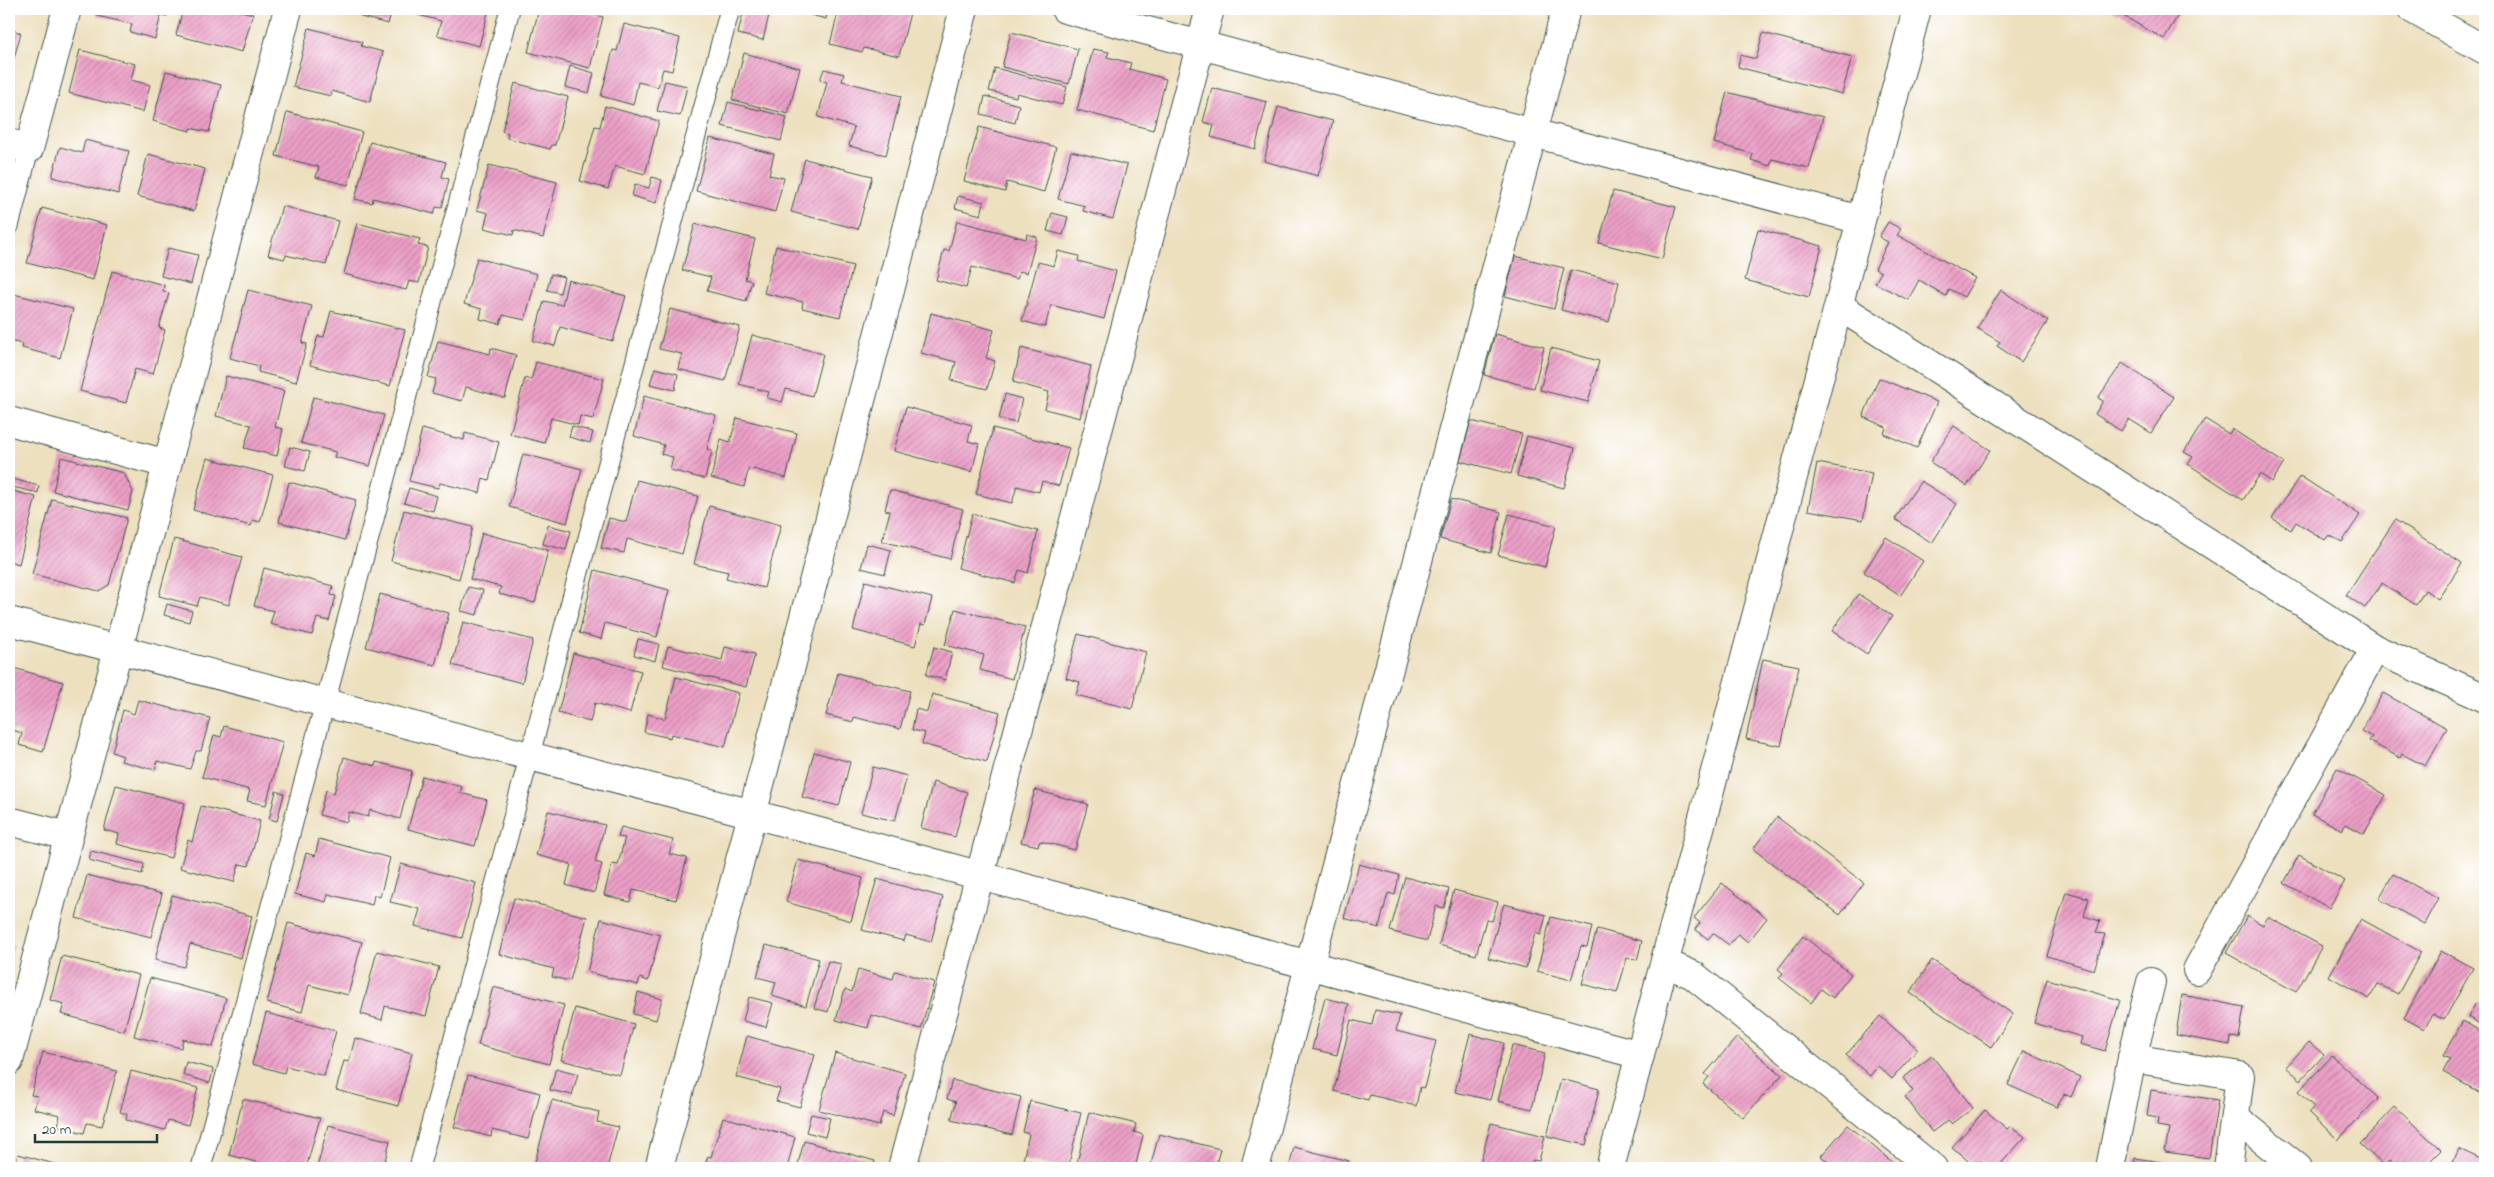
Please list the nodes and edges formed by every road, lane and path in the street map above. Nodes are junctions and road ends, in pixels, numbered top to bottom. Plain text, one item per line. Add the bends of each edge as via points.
1 (66, 9) edge
2 (288, 9) edge
3 (510, 9) edge
4 (730, 9) edge
5 (964, 9) edge
6 (1065, 9) edge
7 (1210, 9) edge
8 (1566, 9) edge
9 (1918, 9) edge
10 (2412, 9) edge
11 (1200, 45) junction
12 (2485, 50) edge
13 (1533, 133) junction
14 (19, 146) edge
15 (1862, 220) junction
16 (9, 226) edge
17 (1839, 306) junction
18 (9, 422) edge
19 (167, 464) junction
20 (9, 620) edge
21 (118, 649) junction
22 (2375, 649) junction
23 (2485, 698) edge
24 (325, 703) junction
25 (530, 756) junction
26 (753, 814) junction
27 (9, 820) edge
28 (68, 836) junction
29 (980, 876) junction
30 (1665, 963) junction
31 (1309, 966) junction
32 (2197, 970) dead end
33 (2151, 982) dead end
34 (1640, 1055) junction
35 (2132, 1058) junction
36 (9, 1061) edge
37 (2236, 1118) junction
38 (200, 1168) edge
39 (419, 1168) edge
40 (659, 1168) edge
41 (902, 1168) edge
42 (1255, 1168) edge
43 (1610, 1168) edge
44 (1933, 1168) edge
45 (2110, 1168) edge
46 (2228, 1168) edge
47 (2298, 1168) edge

1 - 14 street
2 - 19 street
3 - 24 lane
4 - 25 lane
5 - 26 street
6 - 11 street
7 - 11 street
8 - 13 street
9 - 15 street
10 - 12 street
11 - 13 street
11 - 29 street
13 - 15 street
13 - 31 street
14 - 16 lane
15 - 17 street
17 - 22 street
17 - 30 street
18 - 19 street
19 - 21 street
20 - 21 street
21 - 24 street
21 - 28 street
22 - 23 street
22 - 32 street
24 - 25 street
24 - 38 lane
25 - 26 street
25 - 39 lane
26 - 29 street
26 - 40 street
27 - 28 street
28 - 36 street
29 - 31 street
29 - 41 street
30 - 34 street
30 - 44 street via 1693,975
31 - 34 street
31 - 42 street
33 - 35 street
34 - 43 street
35 - 37 street via 2240,1076
35 - 45 street
37 - 46 street
37 - 47 street

